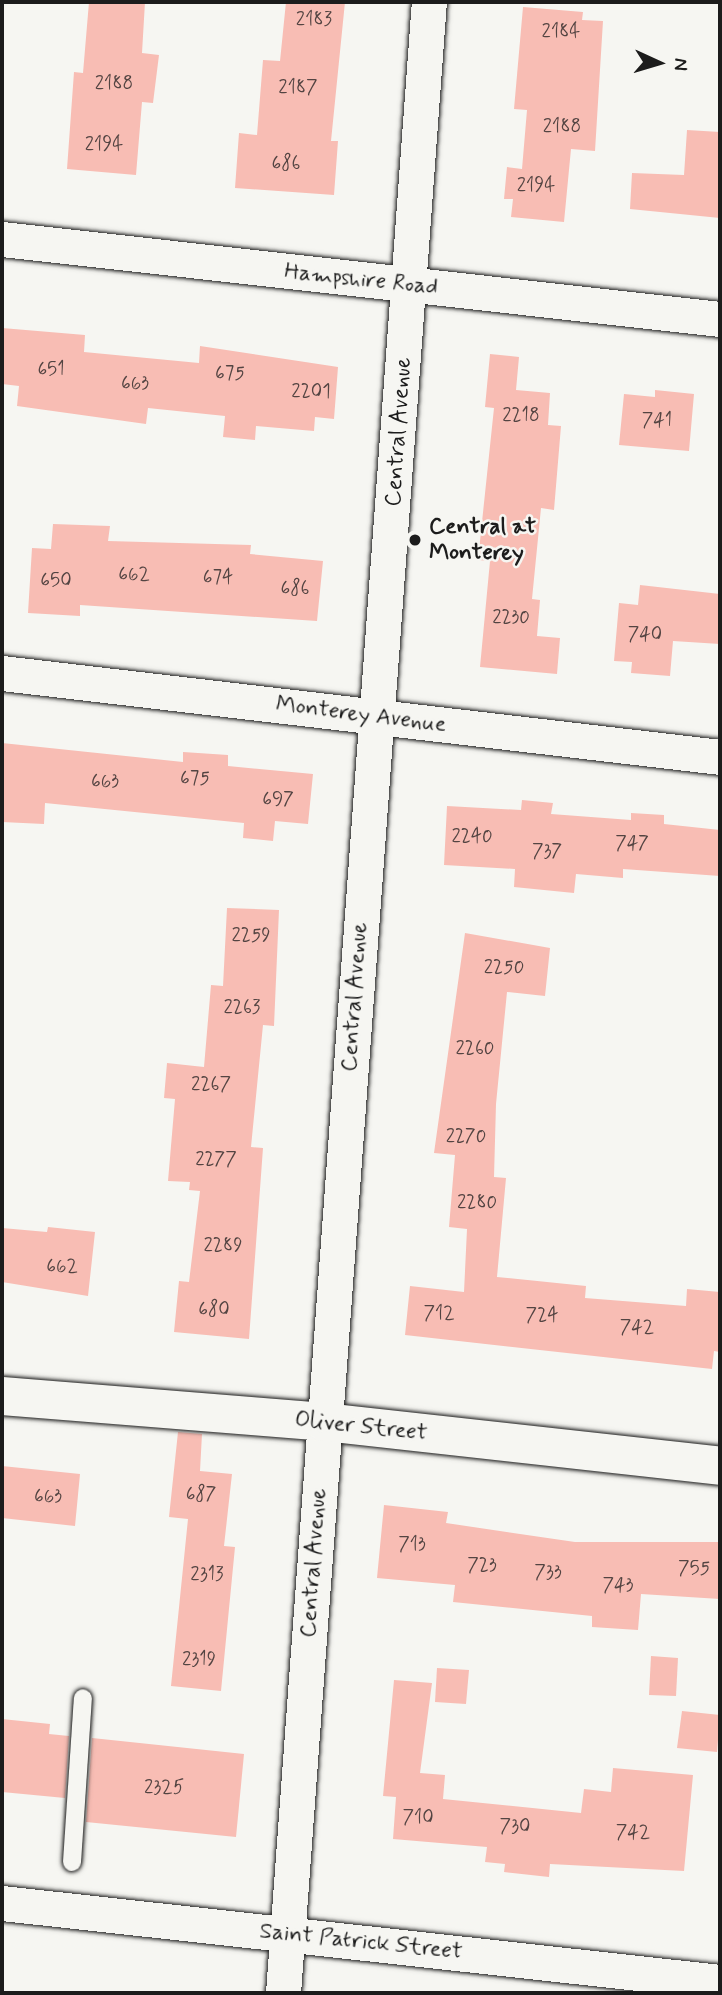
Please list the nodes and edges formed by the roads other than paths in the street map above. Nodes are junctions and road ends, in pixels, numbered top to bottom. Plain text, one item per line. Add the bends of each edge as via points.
1 (429, 2) edge
2 (2, 239) edge
3 (408, 285) junction
4 (720, 319) edge
5 (2, 673) edge
6 (377, 718) junction
7 (720, 757) edge
8 (2, 1396) edge
9 (324, 1422) junction
10 (720, 1466) edge
11 (83, 1698) dead end
12 (72, 1863) dead end
13 (2, 1903) edge
14 (288, 1934) junction
15 (720, 1982) edge
16 (283, 1993) edge

1 - 3 street, Central Avenue
2 - 3 street, Hampshire Road
3 - 4 street, Hampshire Road
3 - 6 street, Central Avenue
5 - 6 street, Monterey Avenue
6 - 7 street, Monterey Avenue
6 - 9 street, Central Avenue
8 - 9 street, Oliver Street
9 - 10 street, Oliver Street
9 - 14 street, Central Avenue
11 - 12 lane
13 - 14 street, Saint Patrick Street
14 - 15 street, Saint Patrick Street
14 - 16 street, Central Avenue

